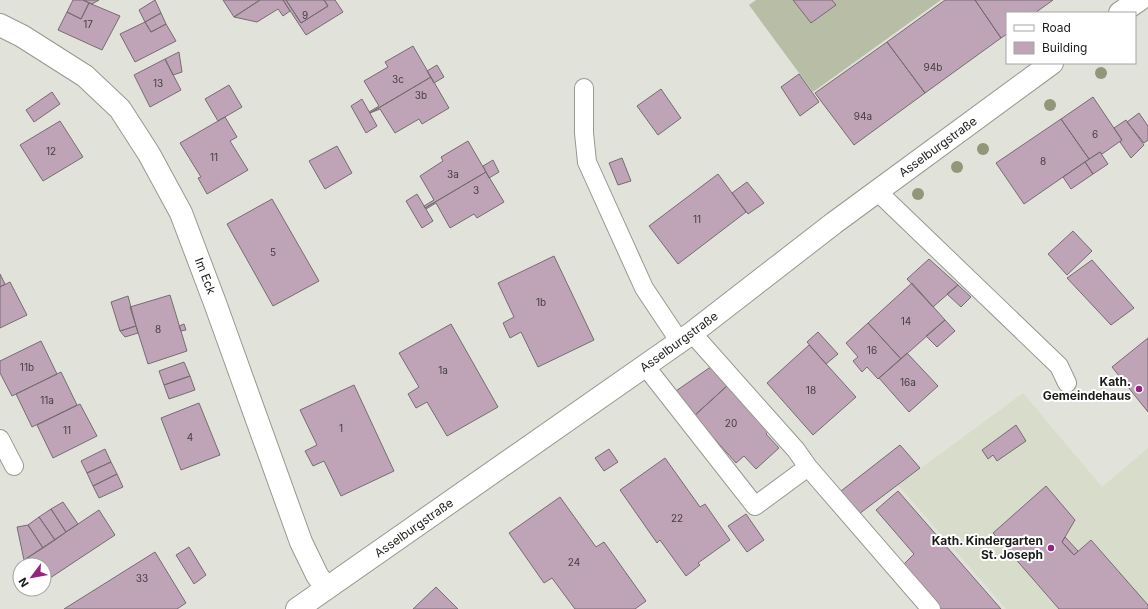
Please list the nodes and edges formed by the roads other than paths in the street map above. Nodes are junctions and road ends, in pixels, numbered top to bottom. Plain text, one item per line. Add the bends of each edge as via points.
1 (1139, 0) edge
2 (1121, 12) edge
3 (0, 25) edge
4 (1051, 64) edge
5 (584, 88) dead end
6 (877, 191) junction
7 (686, 338) junction
8 (646, 367) junction
9 (1067, 383) dead end
10 (0, 439) edge
11 (14, 466) dead end
12 (808, 467) junction
13 (326, 588) junction
14 (297, 609) edge
15 (931, 609) edge

1 - 2 street
3 - 13 street, Im Eck via 85,76 120,109 149,154 181,213 301,542
4 - 6 street, Asselburgstraße
5 - 7 lane via 587,162 644,288
6 - 7 street, Asselburgstraße
6 - 9 lane via 1059,366
7 - 8 street, Asselburgstraße
7 - 12 lane via 796,450
8 - 12 lane via 755,506
8 - 13 street, Asselburgstraße
10 - 11 lane
12 - 15 lane
13 - 14 street, Asselburgstraße

